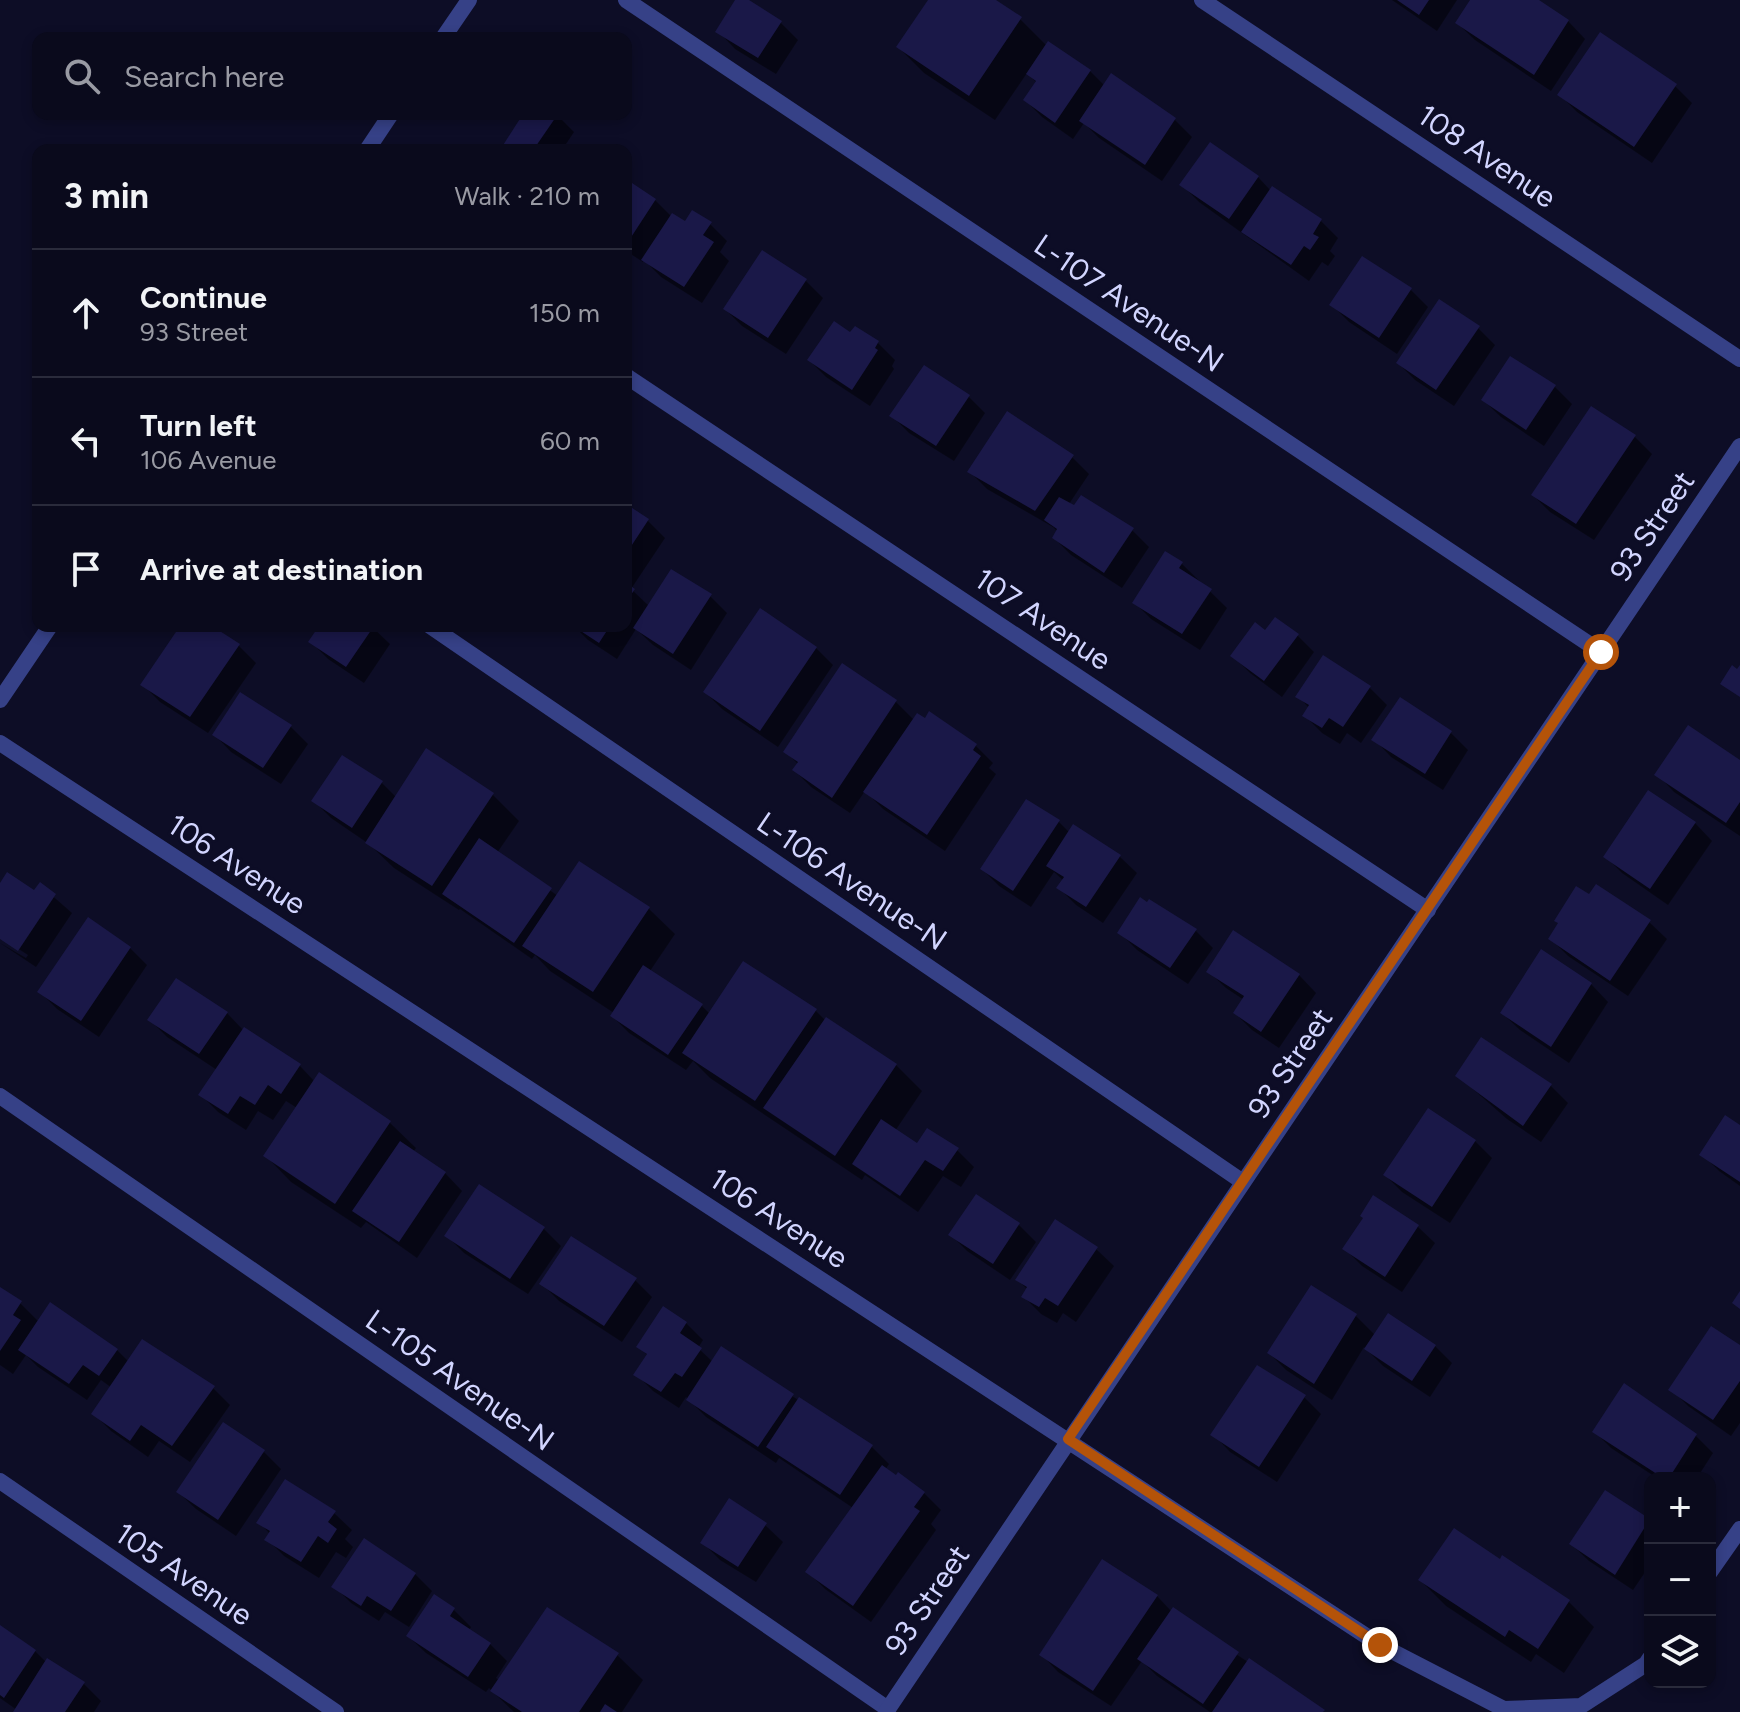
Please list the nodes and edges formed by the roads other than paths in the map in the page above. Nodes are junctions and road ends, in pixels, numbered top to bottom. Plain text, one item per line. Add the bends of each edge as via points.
1 (469, 0) edge
2 (626, 0) edge
3 (1202, 0) edge
4 (447, 32) edge
5 (387, 120) edge
6 (371, 144) edge
7 (1740, 359) edge
8 (632, 380) edge
9 (1740, 446) edge
10 (46, 632) edge
11 (439, 632) edge
12 (1601, 652) junction
13 (0, 700) edge
14 (0, 743) edge
15 (1428, 910) junction
16 (0, 1096) edge
17 (1243, 1182) junction
18 (1068, 1439) junction
19 (0, 1481) edge
20 (1740, 1529) edge
21 (1716, 1563) edge
22 (1644, 1665) edge
23 (887, 1710) edge
24 (336, 1712) edge

1 - 4 street
2 - 12 street, L-107 Avenue-N
3 - 7 street, 108 Avenue
5 - 6 street
8 - 15 street, 107 Avenue
9 - 12 street, 93 Street
10 - 13 street
11 - 17 street, L-106 Avenue-N
12 - 15 street, 93 Street
14 - 18 street, 106 Avenue
15 - 17 street, 93 Street
16 - 23 street, L-105 Avenue-N
17 - 18 street, 93 Street
18 - 22 street, 106 Avenue via 1380,1645 1504,1709 1581,1706
18 - 23 street, 93 Street
19 - 24 street, 105 Avenue
20 - 21 street

